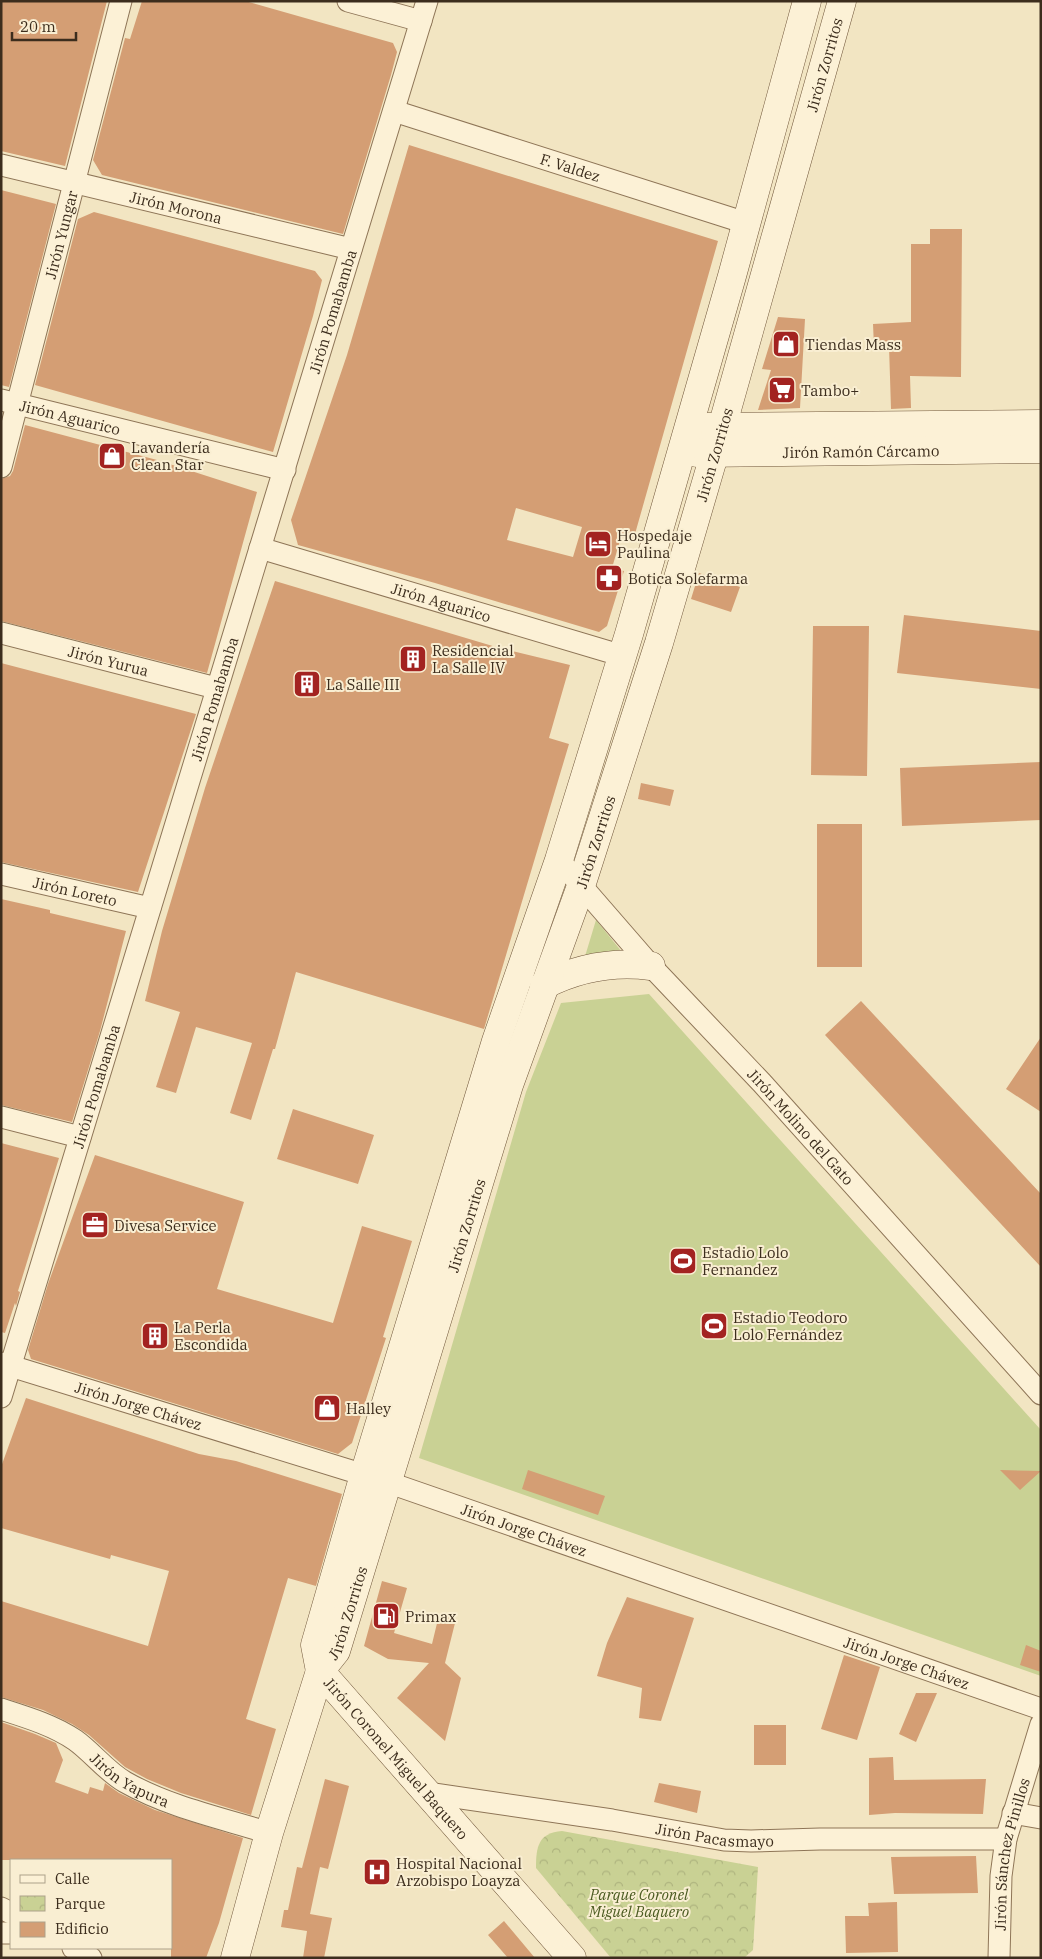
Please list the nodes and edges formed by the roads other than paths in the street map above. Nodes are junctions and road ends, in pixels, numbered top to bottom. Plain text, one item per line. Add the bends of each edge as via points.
1 (121, 1) edge
2 (348, 1) edge
3 (807, 1) edge
4 (842, 1) edge
5 (424, 11) edge
6 (394, 111) junction
7 (1, 166) edge
8 (74, 183) junction
9 (746, 223) junction
10 (351, 250) junction
11 (9, 402) edge
12 (1041, 424) edge
13 (723, 426) junction
14 (688, 428) junction
15 (939, 438) junction
16 (1041, 449) edge
17 (715, 452) junction
18 (681, 453) junction
19 (1, 467) edge
20 (285, 470) junction
21 (260, 548) junction
22 (1, 634) edge
23 (623, 656) junction
24 (216, 688) junction
25 (559, 860) junction
26 (1, 874) edge
27 (581, 886) junction
28 (150, 908) junction
29 (651, 966) junction
30 (544, 985) junction
31 (1, 1117) edge
32 (80, 1137) junction
33 (6, 1365) edge
34 (1041, 1394) edge
35 (1, 1397) edge
36 (375, 1478) junction
37 (320, 1672) junction
38 (1, 1709) edge
39 (1041, 1709) edge
40 (1041, 1724) edge
41 (427, 1793) junction
42 (1012, 1813) junction
43 (1041, 1818) edge
44 (269, 1833) junction
45 (1006, 1839) junction
46 (75, 1949) edge
47 (91, 1958) edge
48 (235, 1958) edge
49 (572, 1958) edge
50 (999, 1958) edge

1 - 8 street, Jirón Yungar
2 - 5 street
3 - 9 main road, Jirón Zorritos
4 - 13 main road, Jirón Zorritos
5 - 6 street, Jirón Pomabamba
6 - 9 street, F. Valdez
6 - 10 street, Jirón Pomabamba
7 - 8 street, Jirón Morona
8 - 10 street, Jirón Morona
8 - 11 street, Jirón Yungar
9 - 14 main road, Jirón Zorritos
10 - 20 street, Jirón Pomabamba
11 - 19 street, Jirón Yungar
11 - 20 street, Jirón Aguarico
12 - 15 main road, Jirón Ramón Cárcamo
13 - 14 main road, Jirón Ramón Cárcamo
13 - 15 main road, Jirón Ramón Cárcamo
13 - 17 main road, Jirón Zorritos
14 - 18 main road, Jirón Zorritos
15 - 16 main road, Jirón Ramón Cárcamo
15 - 17 main road, Jirón Ramón Cárcamo
17 - 18 main road, Jirón Ramón Cárcamo
17 - 27 main road, Jirón Zorritos via 659,643
18 - 23 main road, Jirón Zorritos
20 - 21 street, Jirón Pomabamba
21 - 23 street, Jirón Aguarico
21 - 24 street, Jirón Pomabamba
22 - 24 street, Jirón Yurua
23 - 25 main road, Jirón Zorritos
24 - 28 street, Jirón Pomabamba
25 - 27 street, Jirón Molino del Gato
25 - 36 main road, Jirón Zorritos via 496,1040
26 - 28 street, Jirón Loreto
27 - 29 street, Jirón Molino del Gato
27 - 30 main road, Jirón Zorritos
28 - 32 street, Jirón Pomabamba
29 - 30 main road via 600,965 575,971
29 - 34 street, Jirón Molino del Gato via 762,1083
30 - 36 main road, Jirón Zorritos
31 - 32 street
32 - 33 street, Jirón Pomabamba
33 - 35 street, Jirón Pomabamba
33 - 36 street, Jirón Jorge Chávez
36 - 37 main road, Jirón Zorritos via 336,1651
36 - 39 street, Jirón Jorge Chávez
37 - 41 main road, Jirón Coronel Miguel Baquero
37 - 44 main road, Jirón Zorritos
38 - 44 street, Jirón Yapura via 47,1725 75,1740 122,1780 141,1791
40 - 42 street, Jirón Sánchez Pinillos
41 - 45 street, Jirón Pacasmayo via 724,1840
41 - 49 main road, Jirón Coronel Miguel Baquero
42 - 43 street
42 - 45 street, Jirón Sánchez Pinillos
44 - 48 main road, Jirón Zorritos
45 - 50 street, Jirón Sánchez Pinillos via 1001,1876
46 - 47 street

